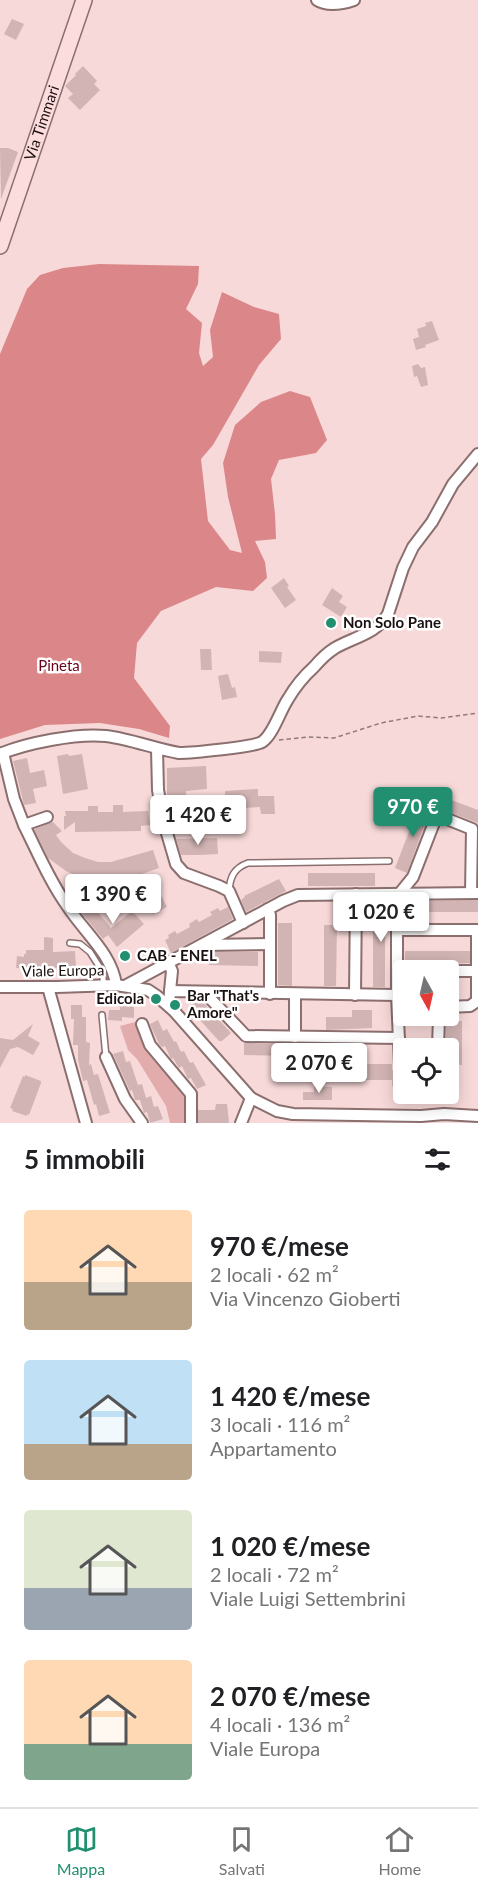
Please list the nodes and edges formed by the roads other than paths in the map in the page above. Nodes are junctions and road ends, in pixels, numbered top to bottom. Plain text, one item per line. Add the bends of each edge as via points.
1 (84, 0) edge
2 (317, 0) edge
3 (354, 0) edge
4 (0, 246) edge
5 (478, 454) edge
6 (157, 749) junction
7 (2, 753) edge
8 (47, 817) dead end
9 (24, 825) junction
10 (475, 845) edge
11 (389, 861) dead end
12 (229, 891) junction
13 (400, 892) junction
14 (474, 893) edge
15 (356, 894) junction
16 (268, 909) junction
17 (243, 923) junction
18 (397, 930) junction
19 (477, 930) edge
20 (70, 943) dead end
21 (270, 944) junction
22 (201, 945) junction
23 (399, 960) edge
24 (168, 962) junction
25 (459, 971) edge
26 (477, 971) edge
27 (120, 985) junction
28 (104, 986) junction
29 (0, 987) edge
30 (48, 987) junction
31 (170, 992) junction
32 (204, 992) junction
33 (270, 994) junction
34 (294, 994) junction
35 (355, 995) junction
36 (393, 1001) edge
37 (169, 1006) junction
38 (459, 1006) edge
39 (102, 1015) dead end
40 (142, 1024) dead end
41 (399, 1026) edge
42 (295, 1037) junction
43 (399, 1038) joint
44 (106, 1058) joint
45 (251, 1098) junction
46 (478, 1116) edge
47 (403, 1120) edge
48 (423, 1120) edge
49 (86, 1123) edge
50 (142, 1123) edge
51 (191, 1123) edge
52 (241, 1123) edge

1 - 4 main road, Via Timmari
2 - 3 street via 323,4
5 - 6 street via 453,484 413,547 385,620 359,638 333,649 314,666 288,698 261,743 192,753
6 - 7 street via 106,736 88,736 28,744
6 - 12 street via 158,790 177,864 184,873
7 - 9 street
8 - 9 street
9 - 27 street via 52,883 111,963
10 - 13 street via 472,829 437,815 413,877
10 - 14 street
11 - 12 lane via 248,863 232,875
12 - 17 street
13 - 14 street
13 - 15 street
13 - 18 street
15 - 16 street via 298,895
15 - 35 street
16 - 17 street
16 - 21 street
17 - 22 street
18 - 19 street
18 - 23 street
19 - 26 street
20 - 28 lane via 80,944 90,952 102,971
21 - 22 street
21 - 33 street
22 - 24 street
24 - 27 street
24 - 31 street via 172,970
25 - 26 street
26 - 38 street via 477,1000 470,1006
27 - 28 street, Viale Europa
27 - 37 street, Viale Europa via 148,990
28 - 30 street, Viale Europa
29 - 30 street, Viale Europa
30 - 49 street
31 - 32 street
31 - 37 street
32 - 33 street
32 - 42 street via 246,1036
33 - 34 street
34 - 35 street
34 - 42 street
35 - 36 street
37 - 45 street, Viale Europa
39 - 44 lane
40 - 51 street via 150,1045 191,1094
41 - 43 street
42 - 43 street
44 - 50 street via 125,1099
45 - 47 street, Viale Europa via 291,1114
45 - 52 street
46 - 48 street, Viale Europa via 444,1114
47 - 48 street, Viale Europa

